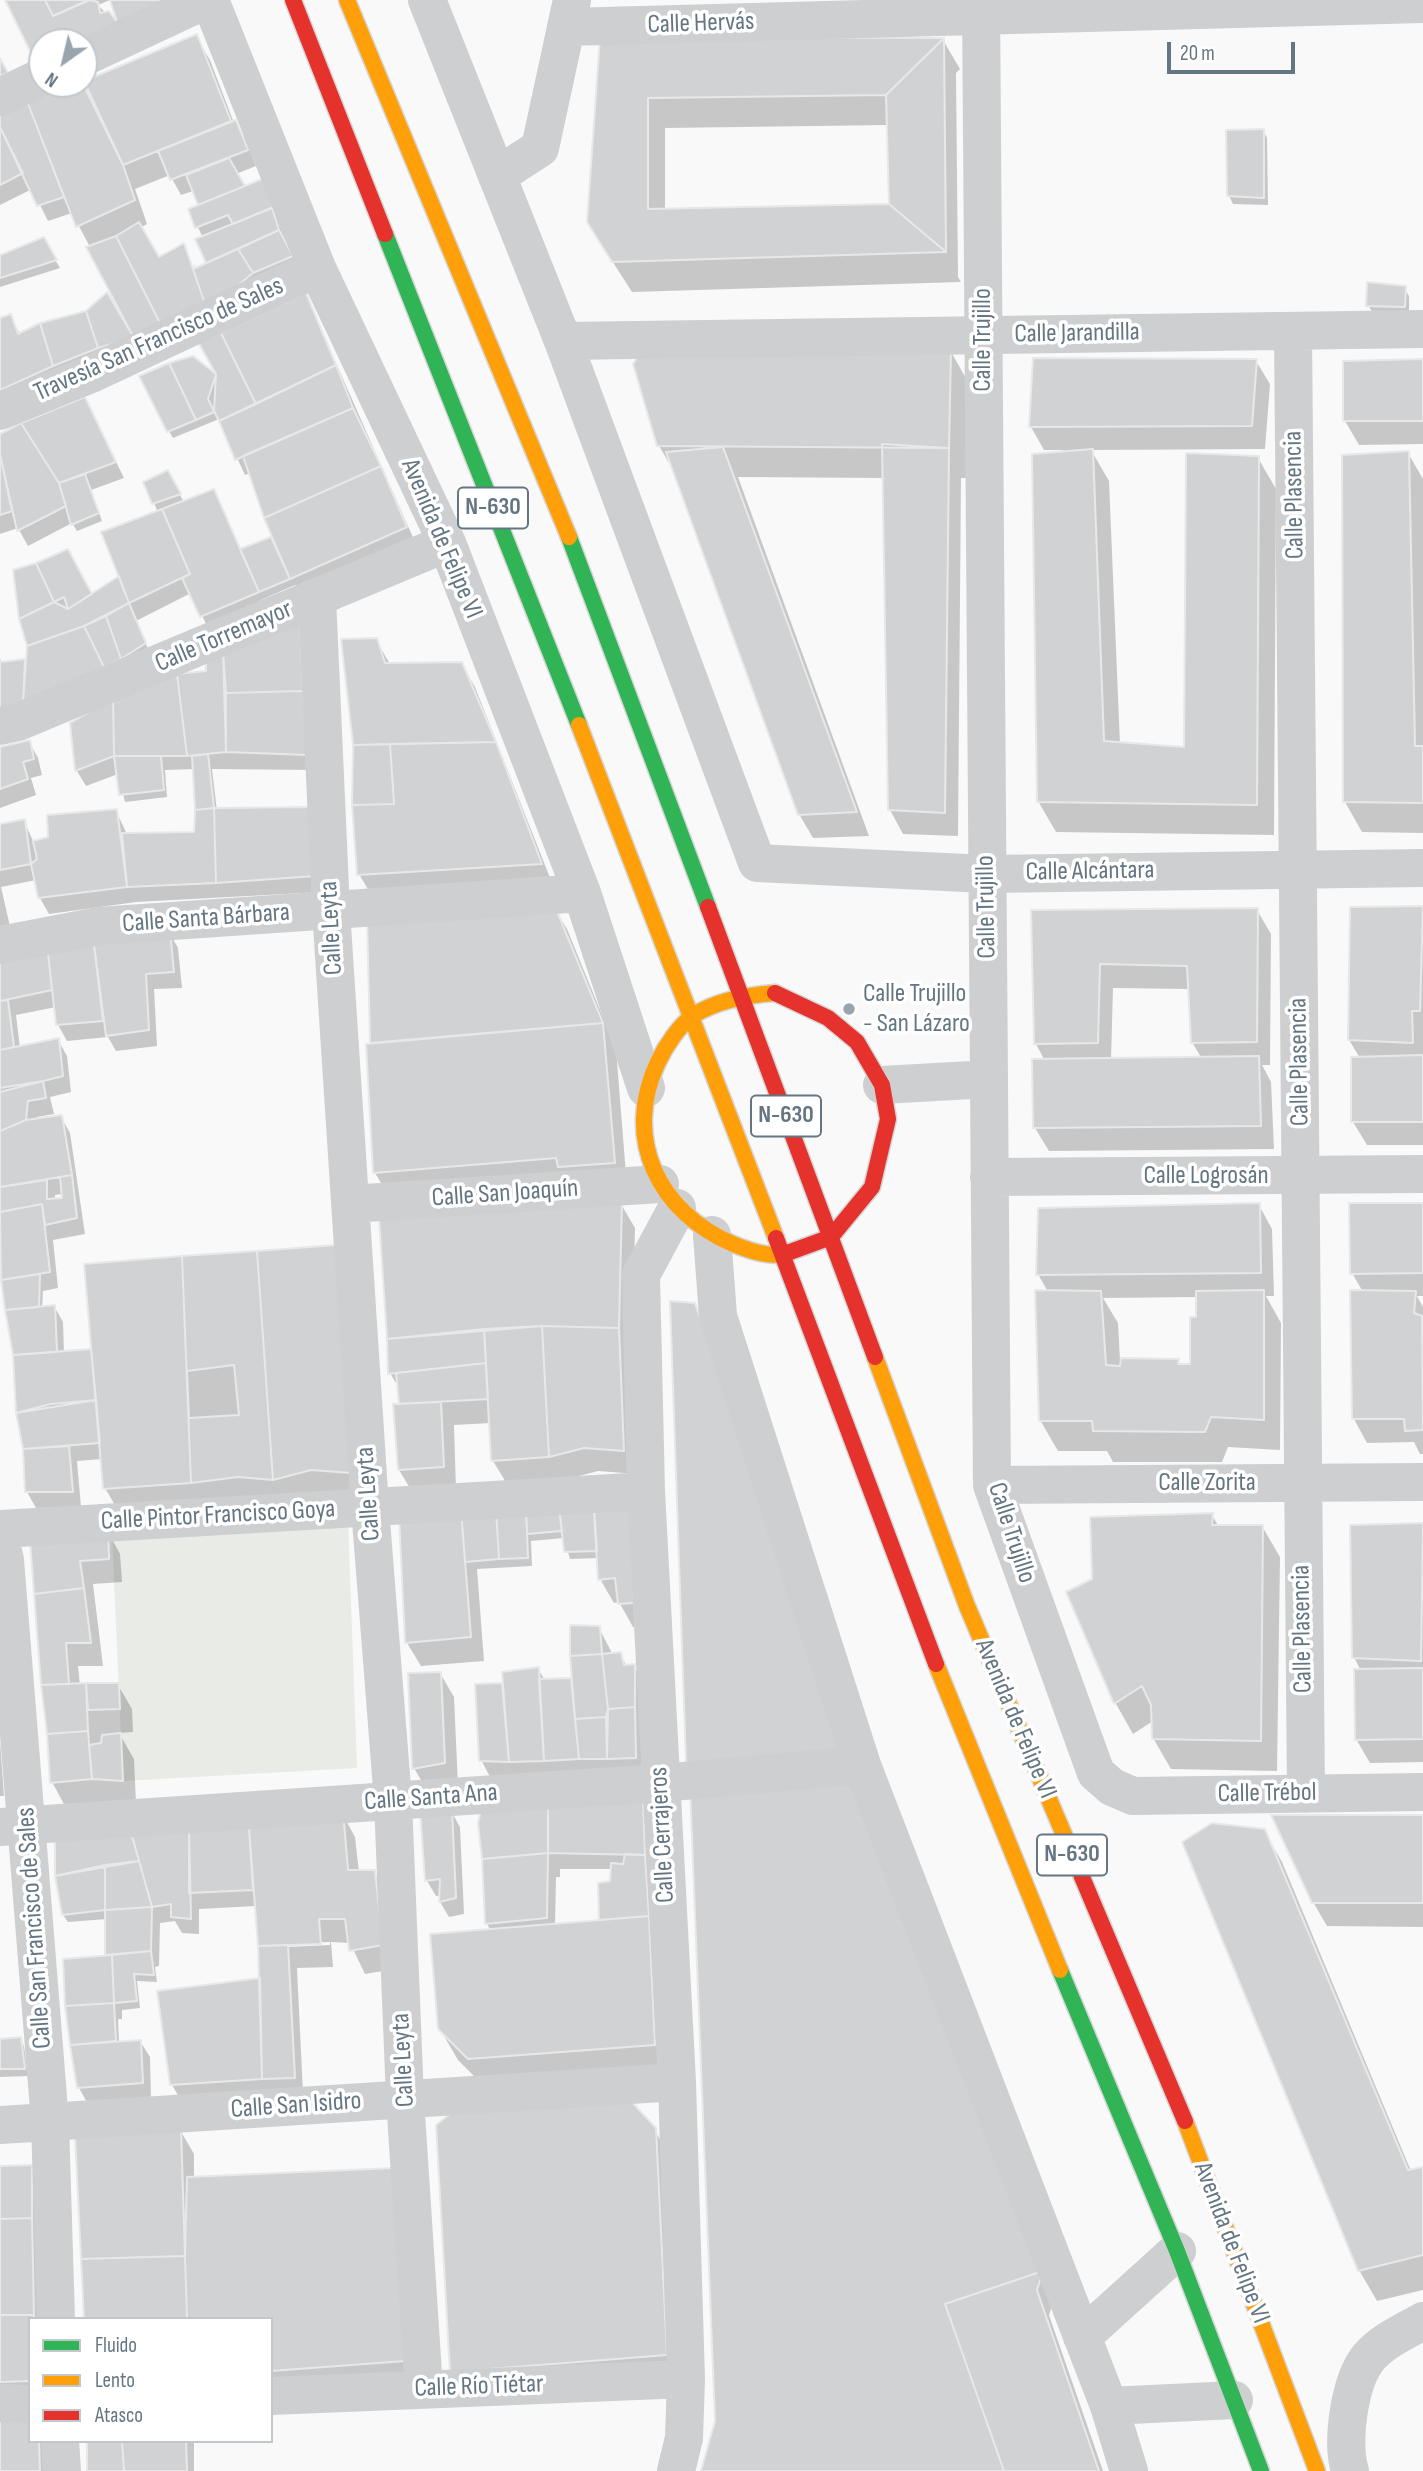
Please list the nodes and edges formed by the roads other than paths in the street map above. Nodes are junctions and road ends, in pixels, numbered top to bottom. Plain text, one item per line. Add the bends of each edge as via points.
1 (208, 0) edge
2 (293, 0) edge
3 (347, 0) edge
4 (427, 0) edge
5 (1292, 4) edge
6 (1423, 4) edge
7 (981, 8) edge
8 (569, 14) edge
9 (98, 51) edge
10 (28, 84) edge
11 (0, 97) edge
12 (497, 176) junction
13 (317, 268) junction
14 (1423, 329) edge
15 (1293, 331) junction
16 (983, 335) junction
17 (563, 341) junction
18 (0, 411) edge
19 (447, 543) junction
20 (317, 598) junction
21 (0, 726) edge
22 (1423, 868) edge
23 (1298, 869) junction
24 (987, 874) junction
25 (582, 893) junction
26 (331, 910) junction
27 (0, 946) edge
28 (741, 995) junction
29 (692, 1016) junction
30 (989, 1079) junction
31 (882, 1086) junction
32 (646, 1087) junction
33 (1423, 1174) edge
34 (1301, 1176) junction
35 (989, 1177) junction
36 (668, 1196) junction
37 (350, 1204) junction
38 (712, 1235) junction
39 (831, 1237) junction
40 (783, 1255) junction
41 (1423, 1482) edge
42 (1301, 1483) junction
43 (992, 1485) junction
44 (646, 1490) junction
45 (370, 1507) junction
46 (0, 1529) edge
47 (0, 1539) edge
48 (862, 1765) junction
49 (661, 1783) junction
50 (1112, 1787) joint
51 (1423, 1792) edge
52 (1306, 1794) junction
53 (393, 1801) junction
54 (14, 1826) edge
55 (677, 2082) junction
56 (405, 2099) junction
57 (50, 2122) junction
58 (0, 2125) edge
59 (1177, 2251) junction
60 (56, 2317) edge
61 (1423, 2321) edge
62 (1082, 2337) junction
63 (686, 2379) junction
64 (424, 2389) junction
65 (273, 2396) edge
66 (1234, 2400) junction
67 (0, 2403) edge
68 (28, 2404) edge
69 (1109, 2406) junction
70 (60, 2443) edge
71 (62, 2471) edge
72 (676, 2471) edge
73 (1129, 2471) edge
74 (1261, 2471) edge
75 (1317, 2471) edge
76 (1350, 2471) edge

1 - 9 street
1 - 13 street, Avenida de Felipe VI
2 - 29 highway, N-630
3 - 28 highway, N-630 via 579,561
4 - 12 street
5 - 6 street, Calle Hervás
5 - 7 street, Calle Hervás
7 - 8 street, Calle Hervás
7 - 16 street, Calle Trujillo
8 - 12 street via 540,148
10 - 11 street
12 - 17 street
13 - 18 street, Travesía San Francisco de Sales via 91,374
13 - 19 street, Avenida de Felipe VI
14 - 15 street, Calle Jarandilla
15 - 16 street, Calle Jarandilla
15 - 23 street, Calle Plasencia
16 - 17 street, Calle Jarandilla
16 - 24 street, Calle Trujillo
17 - 24 street, Calle Alcántara via 757,863
19 - 20 street, Calle Torremayor
19 - 25 street, Avenida de Felipe VI
20 - 21 street, Calle Torremayor
20 - 26 street, Calle Leyta
22 - 23 street, Calle Alcántara
23 - 24 street, Calle Alcántara
23 - 34 street, Calle Plasencia
24 - 30 street, Calle Trujillo
25 - 26 street, Calle Santa Bárbara
25 - 32 street, Avenida de Felipe VI
26 - 27 street, Calle Santa Bárbara via 99,926
26 - 37 street, Calle Leyta
28 - 29 highway
28 - 31 highway via 775,993 828,1018 857,1042
28 - 39 highway, N-630
29 - 32 highway via 663,1052
29 - 40 highway, N-630
30 - 31 street
30 - 35 street, Calle Trujillo
31 - 39 highway via 888,1119 872,1186
32 - 36 highway via 645,1147
33 - 34 street, Calle Logrosán
34 - 35 street, Calle Logrosán
34 - 42 street, Calle Plasencia
35 - 43 street, Calle Trujillo
36 - 37 street, Calle San Joaquín
36 - 38 highway
36 - 44 street, Calle Cerrajeros via 641,1275
37 - 45 street, Calle Leyta
38 - 40 highway via 752,1252
38 - 48 street via 718,1316
39 - 40 highway
39 - 75 highway, Avenida de Felipe VI / N-630 via 967,1606 1191,2136
40 - 59 highway, Avenida de Felipe VI / N-630 via 951,1705
41 - 42 street, Calle Zorita
42 - 43 street, Calle Zorita
42 - 52 street, Calle Plasencia
43 - 50 street, Calle Trujillo via 1096,1773
44 - 45 street, Calle Pintor Francisco Goya
44 - 49 street, Calle Cerrajeros
45 - 46 street, Calle Pintor Francisco Goya
45 - 53 street, Calle Leyta
47 - 54 street, Calle San Francisco de Sales via 5,1560
48 - 49 street, Calle Santa Ana
48 - 62 street
49 - 53 street, Calle Santa Ana
49 - 55 street, Calle Cerrajeros
50 - 52 street, Calle Trébol via 1133,1796
51 - 52 street, Calle Trébol
53 - 54 street, Calle Santa Ana
53 - 56 street, Calle Leyta
54 - 57 street, Calle San Francisco de Sales
55 - 56 street, Calle San Isidro
55 - 63 street, Calle Cerrajeros
56 - 57 street, Calle San Isidro
56 - 64 street, Calle Leyta
57 - 58 street, Calle San Isidro
57 - 60 street, Calle San Francisco de Sales
59 - 62 street
59 - 66 highway, Avenida de Felipe VI / N-630
61 - 76 street via 1394,2336 1368,2358 1352,2397 1344,2454
62 - 69 street
63 - 64 street, Calle Río Tiétar
63 - 72 street, Calle Cerrajeros via 684,2438
64 - 65 street, Calle Río Tiétar
66 - 69 street
66 - 74 highway, Avenida de Felipe VI / N-630
67 - 68 street
69 - 73 street
70 - 71 street

